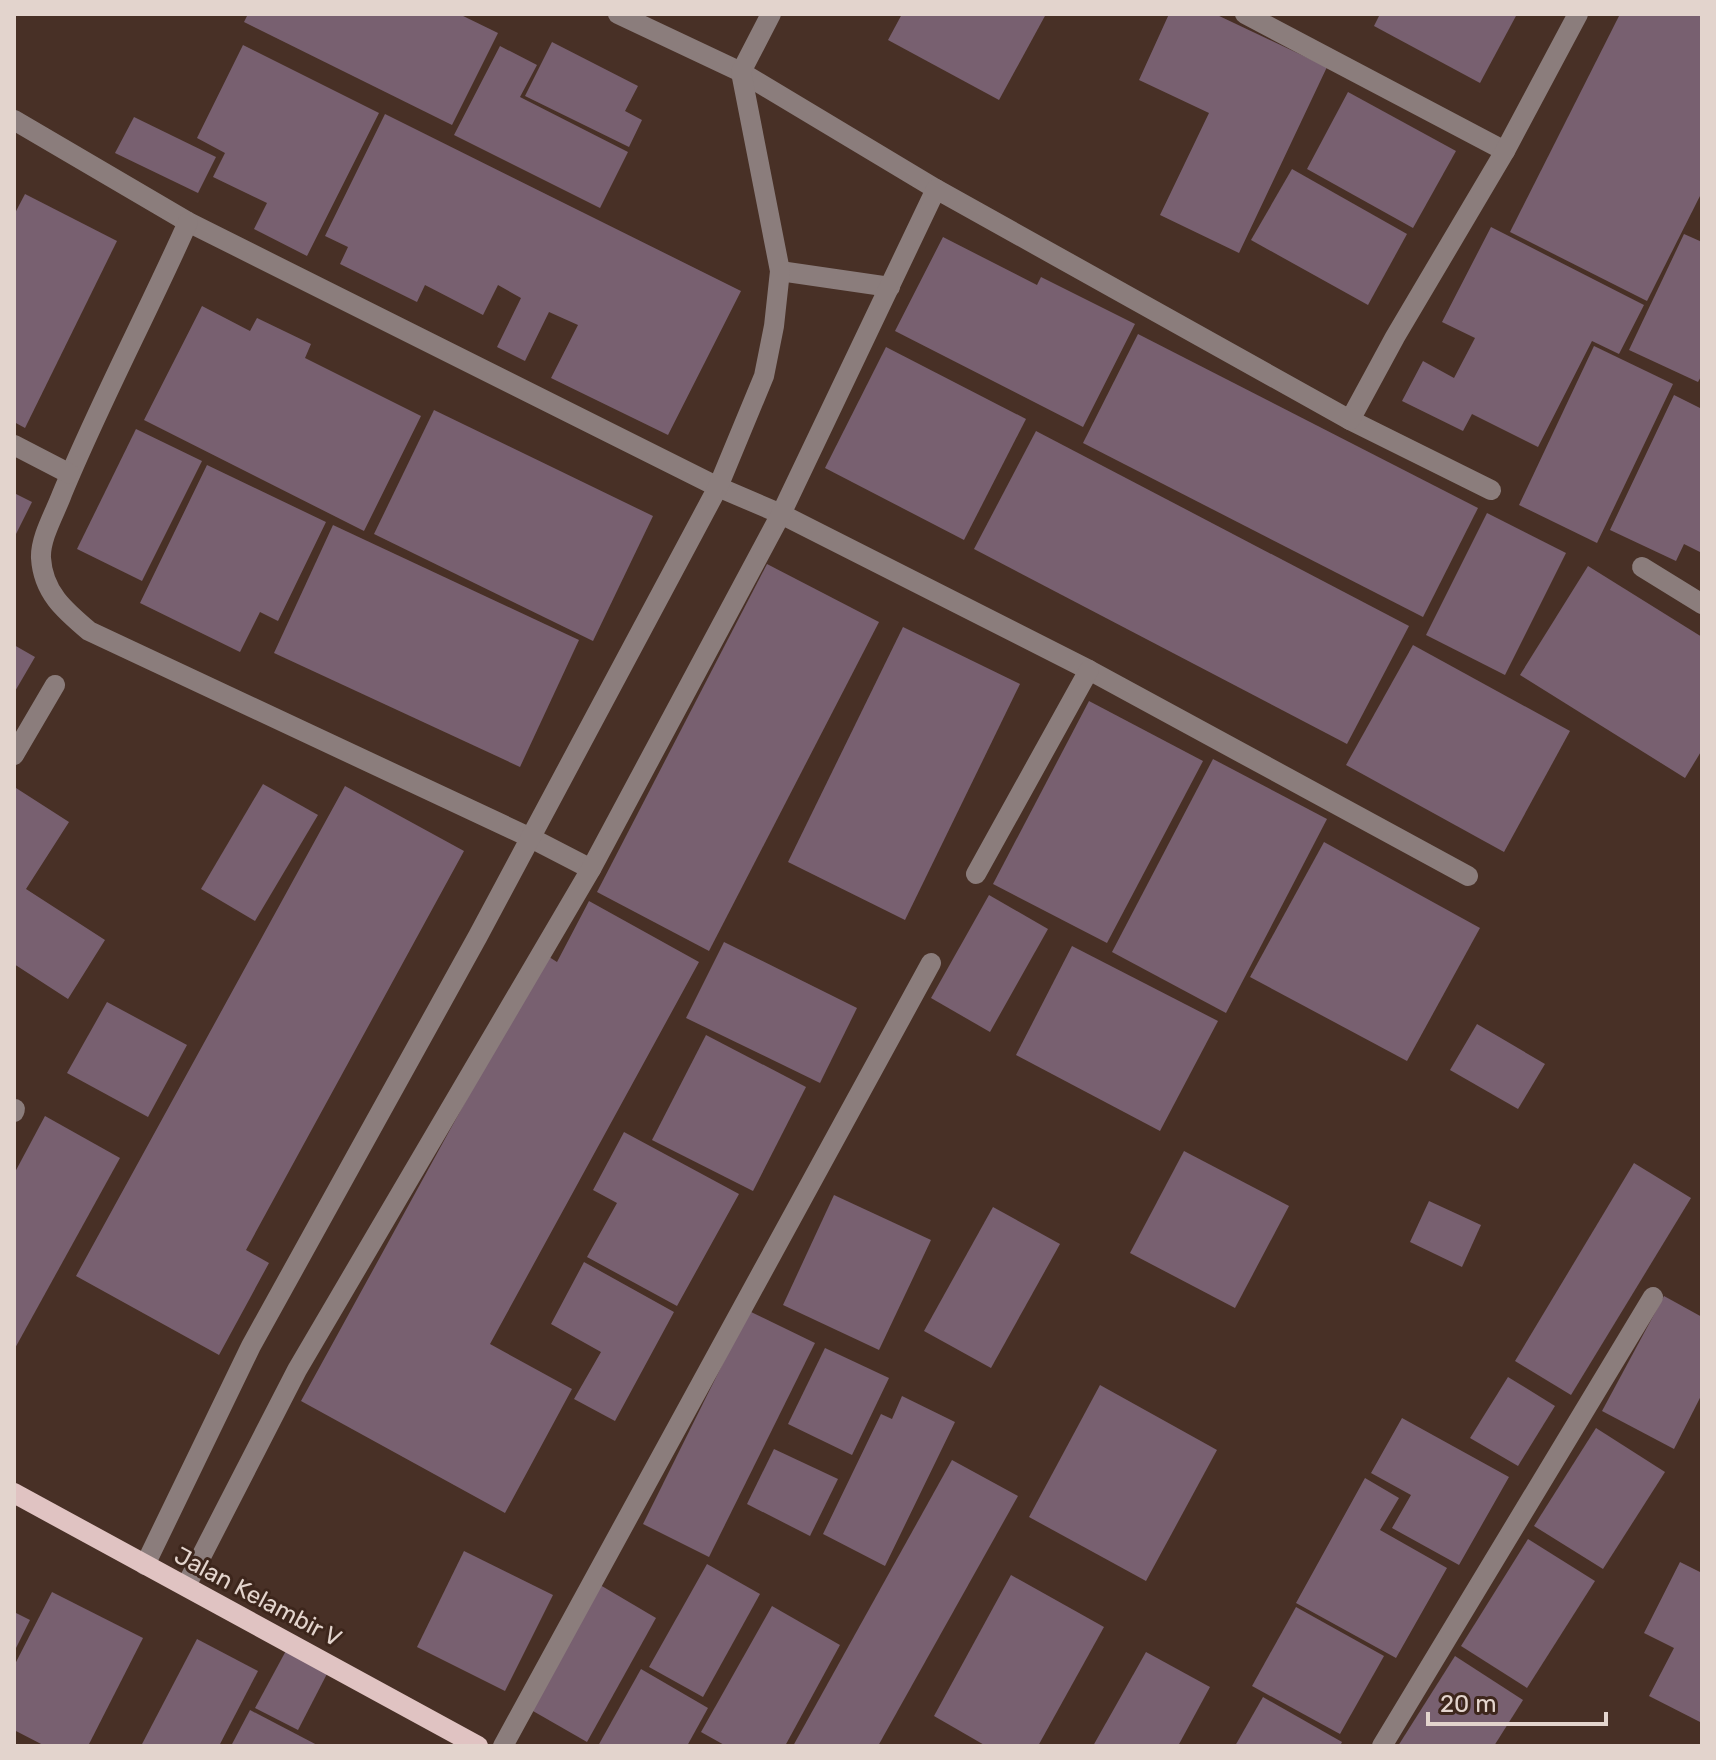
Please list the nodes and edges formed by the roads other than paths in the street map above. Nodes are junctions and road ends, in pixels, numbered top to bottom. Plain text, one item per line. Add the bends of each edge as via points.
1 (618, 14) edge
2 (771, 14) edge
3 (1245, 14) edge
4 (1578, 14) edge
5 (741, 72) junction
6 (14, 120) edge
7 (1505, 151) junction
8 (936, 189) junction
9 (188, 222) junction
10 (780, 271) junction
11 (890, 287) junction
12 (1350, 420) junction
13 (14, 445) edge
14 (70, 474) junction
15 (718, 487) junction
16 (1491, 490) dead end
17 (781, 514) junction
18 (1642, 567) dead end
19 (1702, 604) edge
20 (1089, 670) junction
21 (55, 685) dead end
22 (14, 755) edge
23 (531, 838) junction
24 (591, 869) junction
25 (976, 874) dead end
26 (1468, 876) dead end
27 (931, 963) dead end
28 (1653, 1297) dead end
29 (14, 1493) edge
30 (145, 1565) junction
31 (186, 1586) junction
32 (478, 1746) edge
33 (503, 1746) edge
34 (1382, 1746) edge

1 - 5 street
2 - 5 street
3 - 7 street
4 - 7 street
5 - 8 street
5 - 10 street
6 - 9 street
7 - 12 street
8 - 11 street
8 - 12 street
9 - 14 street
9 - 15 street
10 - 11 street
10 - 15 street via 764,376
11 - 17 street
12 - 16 street
13 - 14 street
14 - 23 street via 40,555 46,585 62,608 89,631
15 - 17 street
15 - 23 street
17 - 20 street
17 - 24 street
18 - 19 street
20 - 25 street
20 - 26 street
21 - 22 street
23 - 24 street
23 - 30 street via 251,1346
24 - 31 street via 297,1370
27 - 33 street
28 - 34 street
29 - 30 main road, Jalan Kelambir V
30 - 31 main road, Jalan Kelambir V
31 - 32 main road, Jalan Kelambir V

